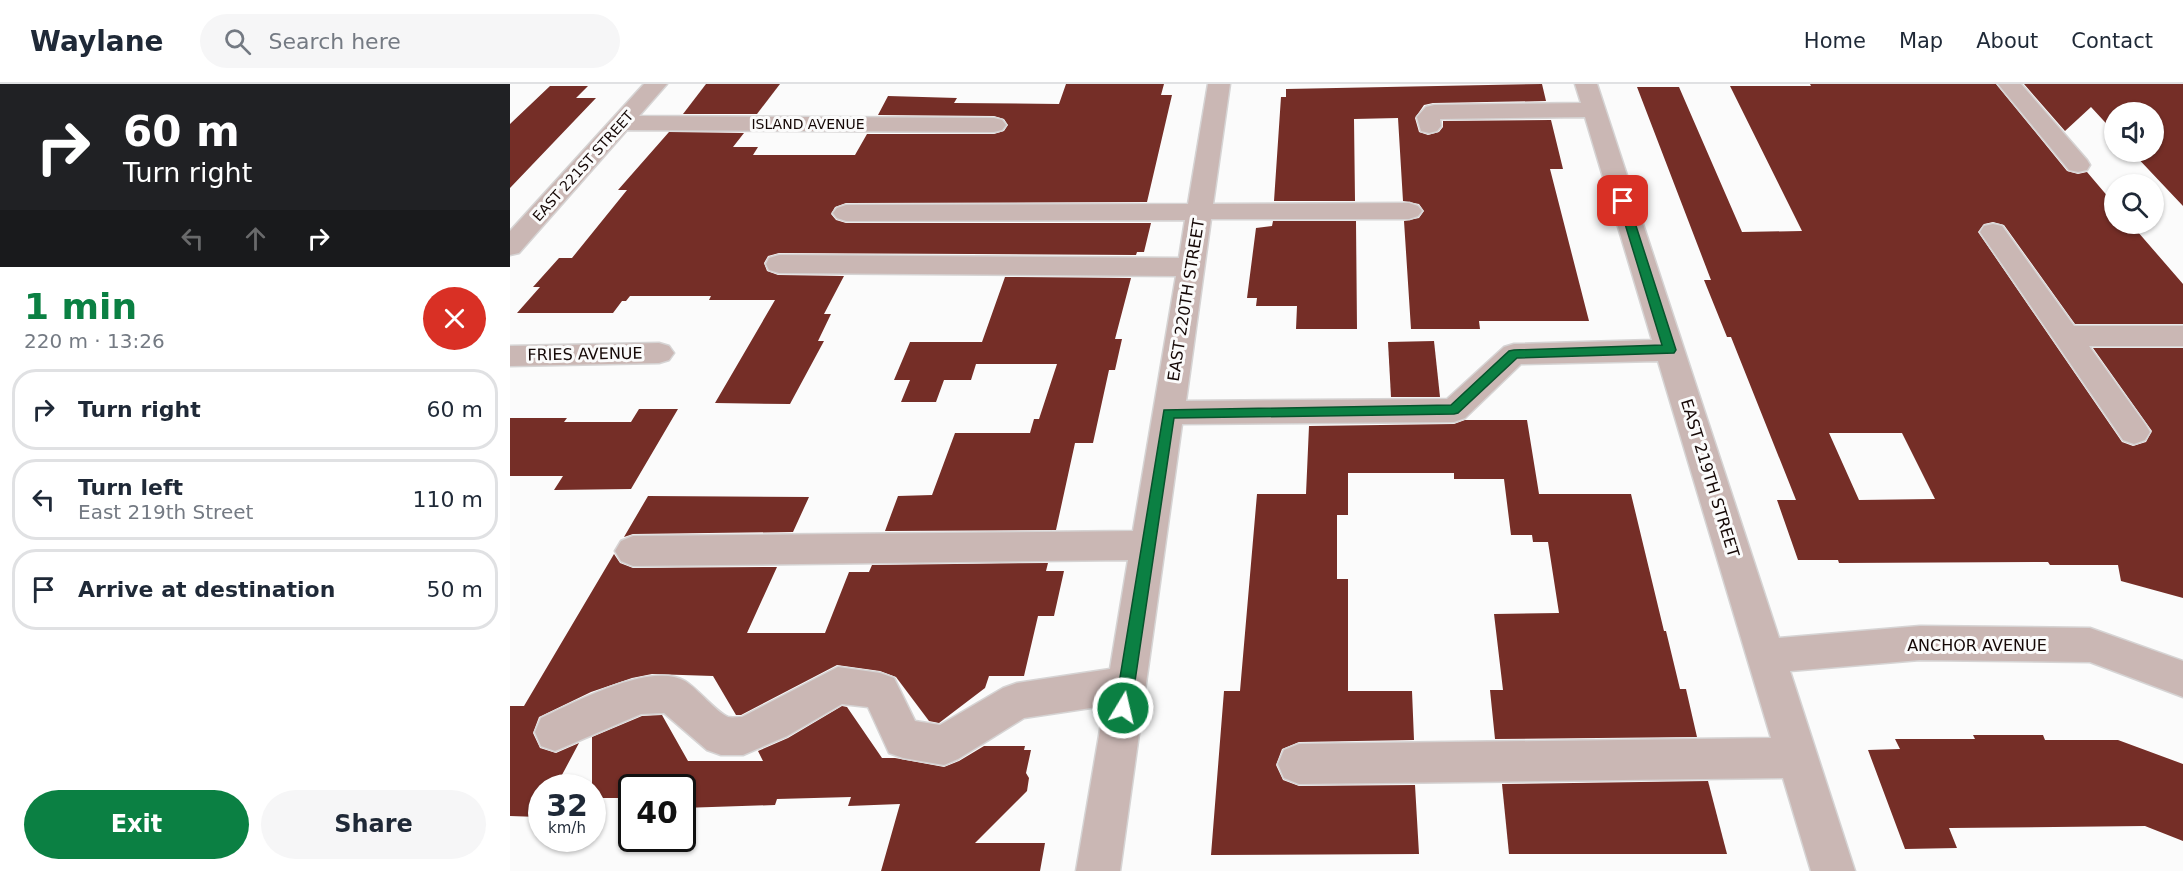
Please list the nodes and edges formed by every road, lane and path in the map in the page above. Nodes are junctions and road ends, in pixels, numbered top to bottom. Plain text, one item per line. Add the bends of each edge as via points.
1 (656, 84) edge
2 (1219, 84) edge
3 (2009, 84) edge
4 (1590, 97) edge
5 (621, 123) junction
6 (994, 125) dead end
7 (1429, 126) dead end
8 (2078, 165) dead end
9 (1409, 211) dead end
10 (1199, 212) junction
11 (846, 213) dead end
12 (1993, 232) dead end
13 (510, 247) edge
14 (779, 264) dead end
15 (1191, 267) junction
16 (2067, 336) junction
17 (2183, 336) edge
18 (1670, 350) junction
19 (659, 353) dead end
20 (510, 356) edge
21 (1168, 413) junction
22 (2134, 432) dead end
23 (1148, 545) junction
24 (633, 551) dead end
25 (1765, 656) junction
26 (2183, 679) edge
27 (1126, 685) junction
28 (555, 732) dead end
29 (1798, 758) junction
30 (1299, 764) dead end
31 (1098, 871) edge
32 (1833, 871) edge

1 - 5 street, EAST 221ST STREET
2 - 10 street, EAST 220TH STREET
3 - 8 street
4 - 7 street via 1434,112 1428,117
4 - 18 street, EAST 219TH STREET
5 - 6 street, ISLAND AVENUE
5 - 13 street, EAST 221ST STREET
9 - 10 street
10 - 11 street
10 - 15 street, EAST 220TH STREET
12 - 16 street
14 - 15 street
15 - 21 street, EAST 220TH STREET
16 - 17 street
16 - 22 street
18 - 21 street via 1514,354 1454,410
18 - 25 street, EAST 219TH STREET
19 - 20 street, FRIES AVENUE
21 - 23 street, EAST 220TH STREET
23 - 24 street
23 - 27 street, EAST 220TH STREET
25 - 26 street, ANCHOR AVENUE via 1920,643 2090,645
25 - 29 street, EAST 219TH STREET
27 - 28 street via 1017,701 944,745 903,739 880,690 838,685 743,736 721,736 671,694 640,696
27 - 31 street, EAST 220TH STREET
29 - 30 street
29 - 32 street, EAST 219TH STREET

